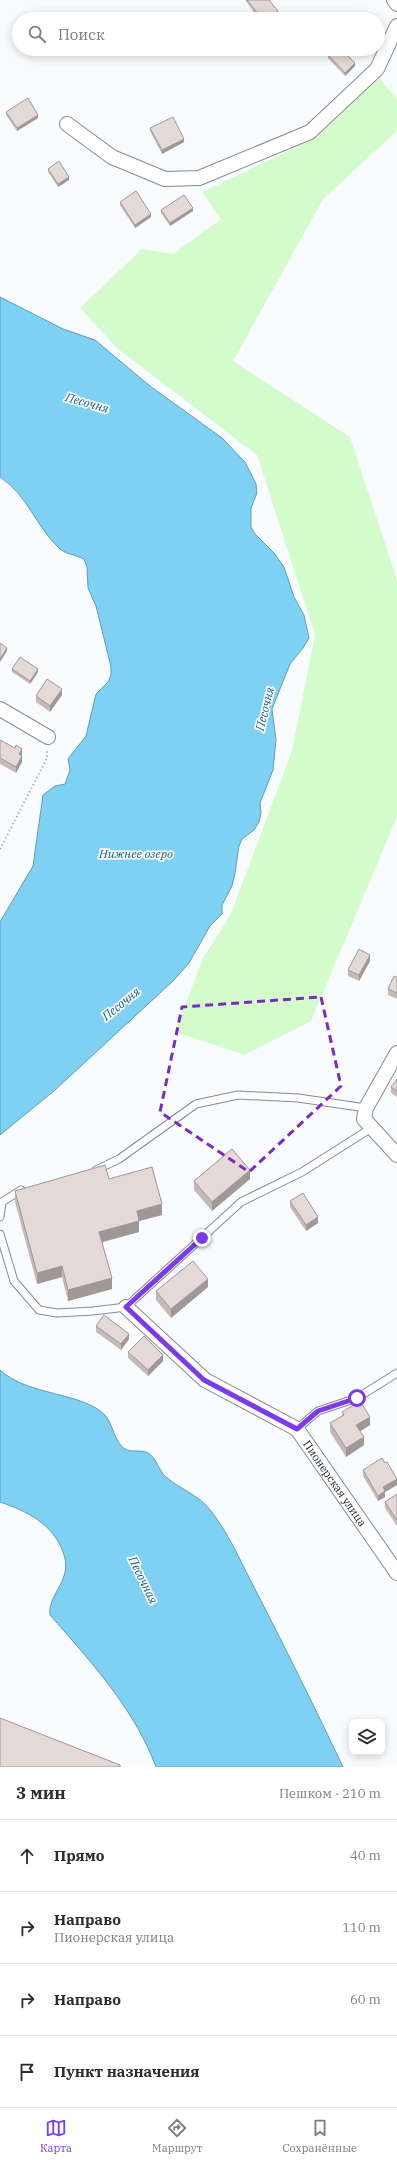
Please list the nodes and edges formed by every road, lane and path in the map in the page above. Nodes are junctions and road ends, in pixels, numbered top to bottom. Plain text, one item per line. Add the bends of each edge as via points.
1 (394, 0) edge
2 (397, 4) edge
3 (397, 26) edge
4 (385, 52) edge
5 (383, 56) edge
6 (67, 124) dead end
7 (0, 708) edge
8 (48, 737) joint
9 (0, 849) edge
10 (397, 1053) edge
11 (366, 1108) junction
12 (373, 1127) junction
13 (397, 1155) edge
14 (91, 1173) edge
15 (26, 1187) edge
16 (0, 1217) edge
17 (0, 1234) edge
18 (126, 1307) junction
19 (397, 1373) edge
20 (297, 1429) junction
21 (397, 1573) edge

1 - 2 street
3 - 4 street
5 - 6 street via 377,69 310,132 199,178 165,179 112,157
7 - 8 street
8 - 9 path via 46,758
10 - 11 street
11 - 12 street via 364,1119
11 - 14 lane via 298,1098 238,1096 196,1104 119,1159
12 - 13 street
12 - 18 lane via 302,1172 241,1202
15 - 16 lane via 2,1202
17 - 18 lane via 14,1282 39,1310 57,1313
18 - 20 street, Пионерская улица via 204,1380
19 - 20 lane via 357,1398 318,1411
20 - 21 street, Пионерская улица

